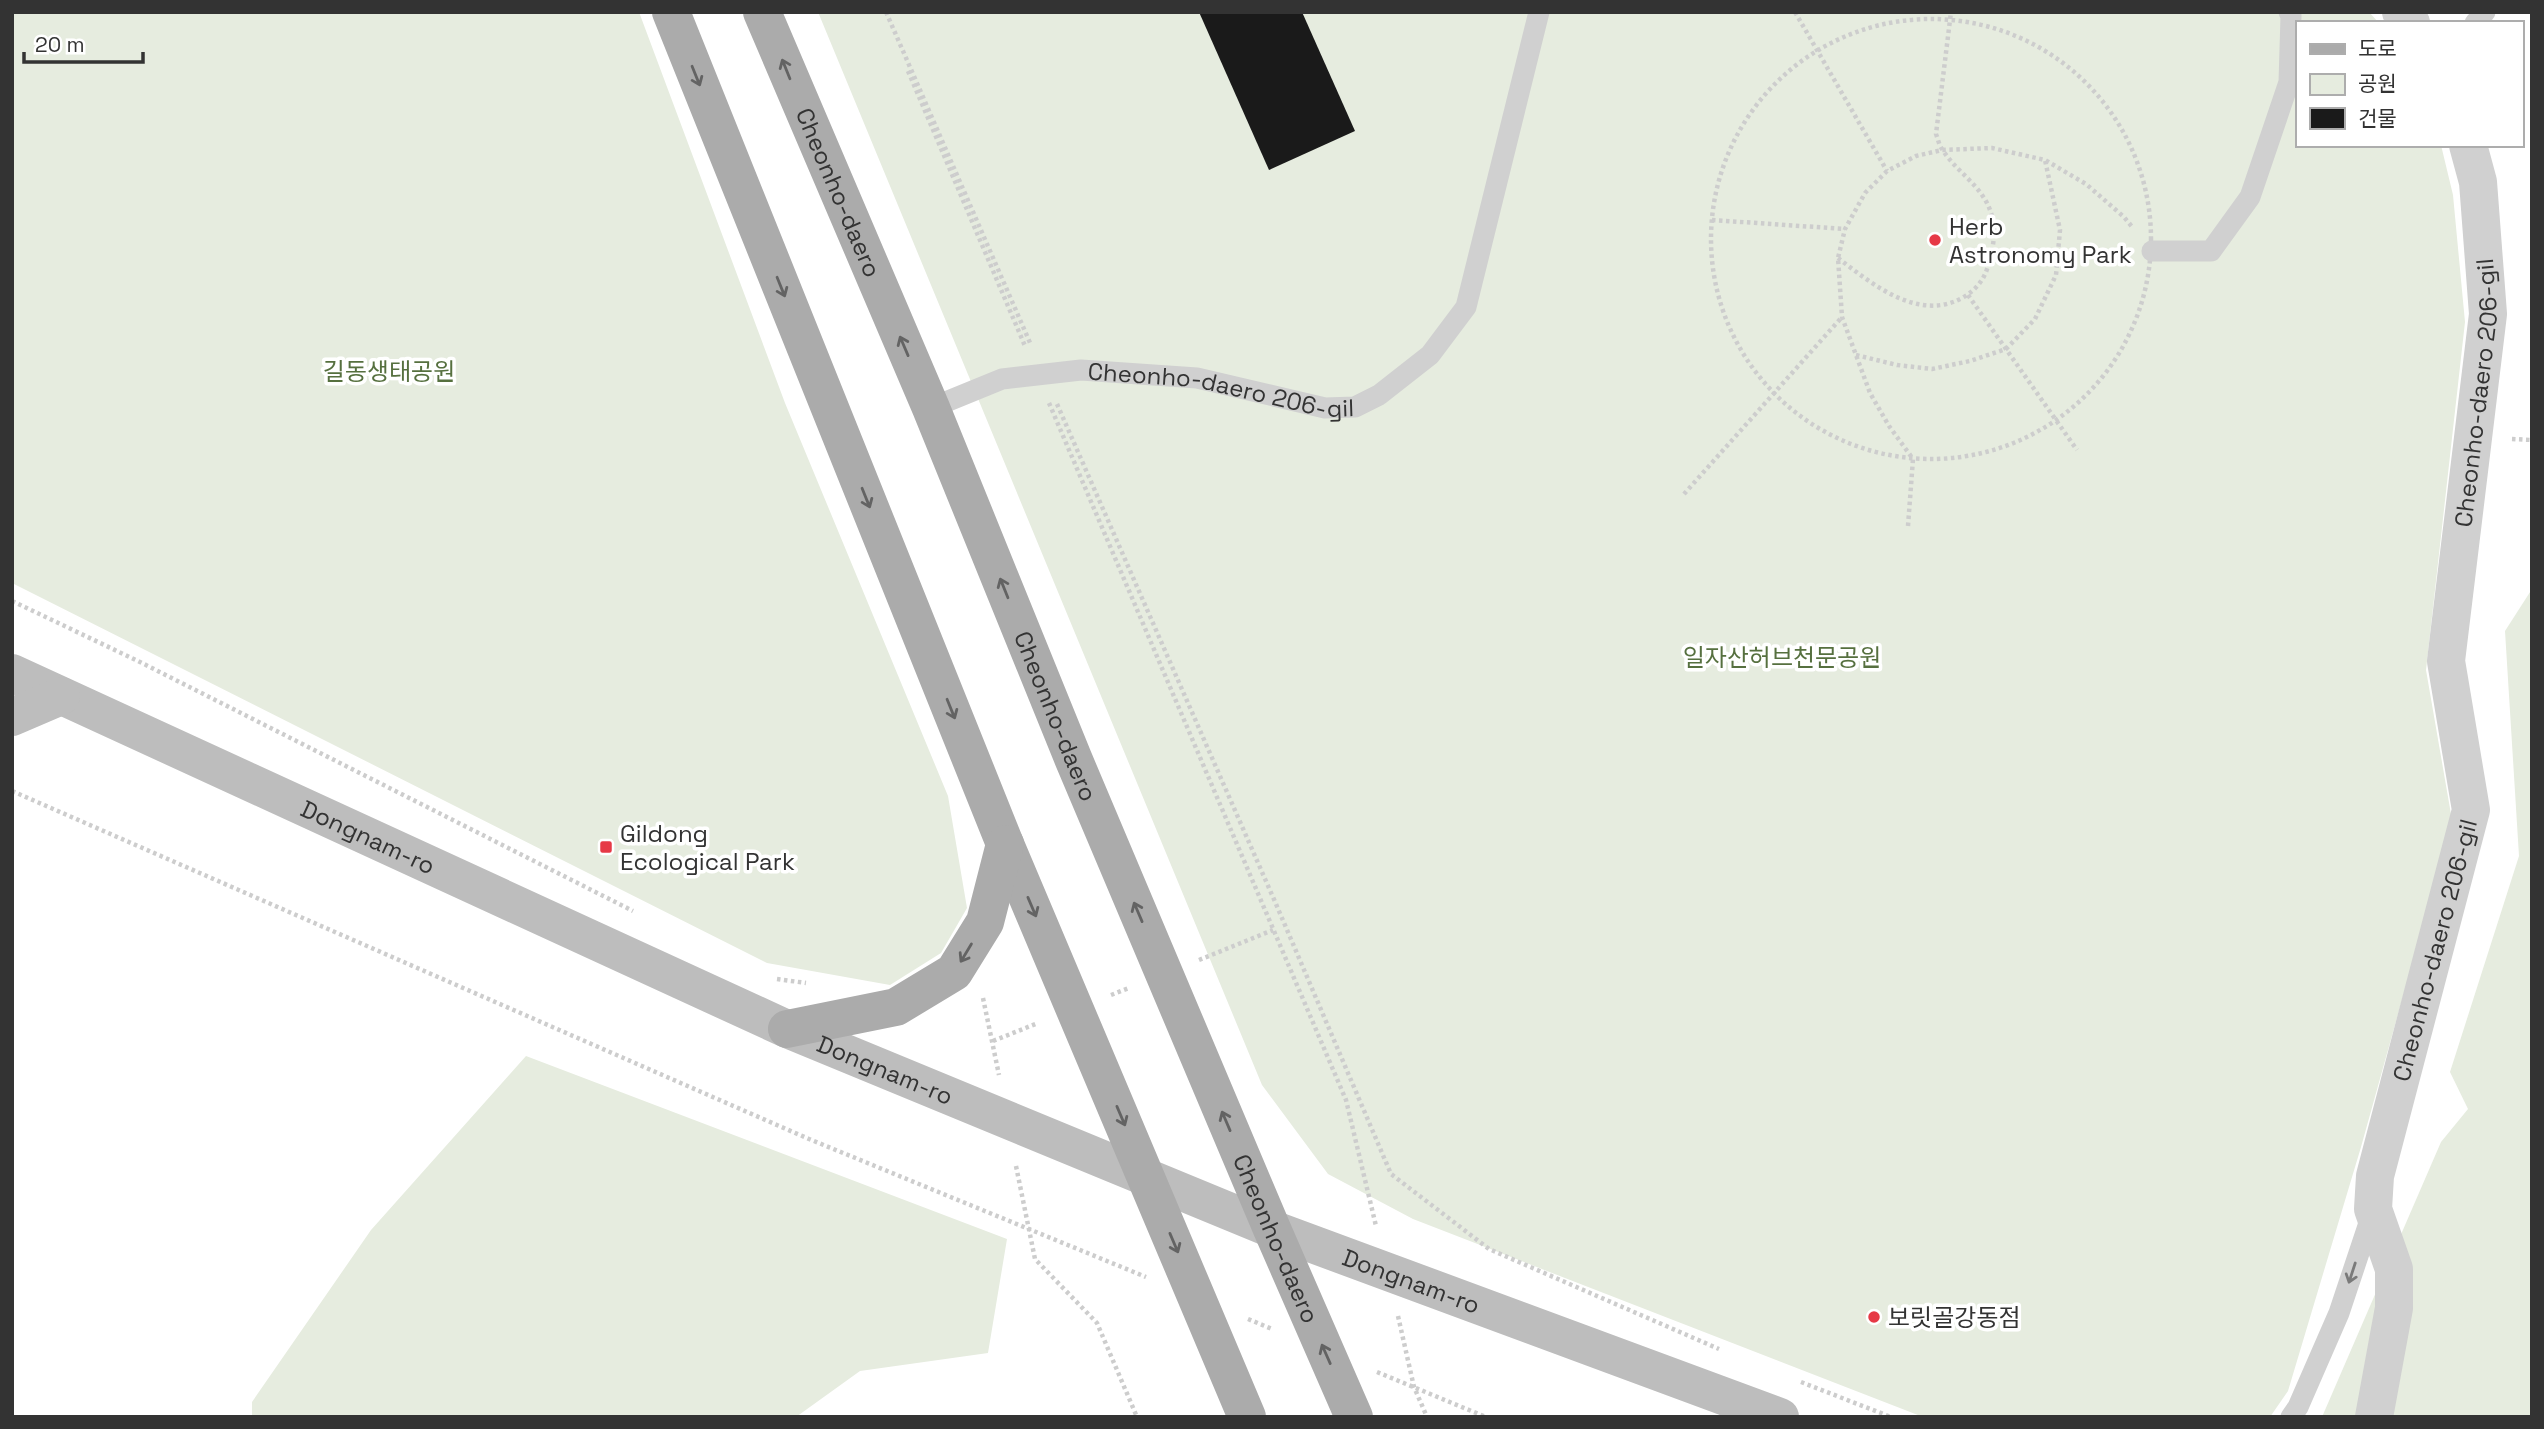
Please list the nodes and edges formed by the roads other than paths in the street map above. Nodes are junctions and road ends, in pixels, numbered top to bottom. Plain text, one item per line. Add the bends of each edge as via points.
1 (671, 12) edge
2 (762, 12) edge
3 (1539, 12) edge
4 (2289, 12) edge
5 (2469, 147) edge
6 (2149, 247) road end
7 (931, 408) junction
8 (12, 673) edge
9 (61, 696) junction
10 (12, 717) edge
11 (1005, 844) junction
12 (787, 1029) junction
13 (1148, 1180) junction
14 (2373, 1209) junction
15 (1272, 1230) junction
16 (1247, 1417) edge
17 (1354, 1417) edge
18 (1780, 1417) edge
19 (2291, 1417) edge
20 (2374, 1417) edge

1 -> 11 main road
7 -> 2 main road, Cheonho-daero
3 - 7 lane, Cheonho-daero 206-gil via 1466,307 1430,355 1379,395 1355,407 1325,408 1197,378 1081,370 1002,379
4 - 6 lane via 2290,82 2250,197 2211,251
5 - 14 street, Cheonho-daero 206-gil via 2479,182 2488,314 2446,661 2470,810 2375,1176
15 -> 7 main road, Cheonho-daero
8 - 9 main road, Dongnam-ro
9 - 10 main road
9 - 12 main road, Dongnam-ro
11 -> 12 main road via 985,922 954,972 896,1007
11 -> 13 main road
12 - 13 main road, Dongnam-ro
13 - 15 main road, Dongnam-ro
13 -> 16 main road
14 -> 19 lane via 2339,1313
14 - 20 street, Cheonho-daero 206-gil via 2394,1269 2395,1308
17 -> 15 main road, Cheonho-daero
15 - 18 main road, Dongnam-ro

